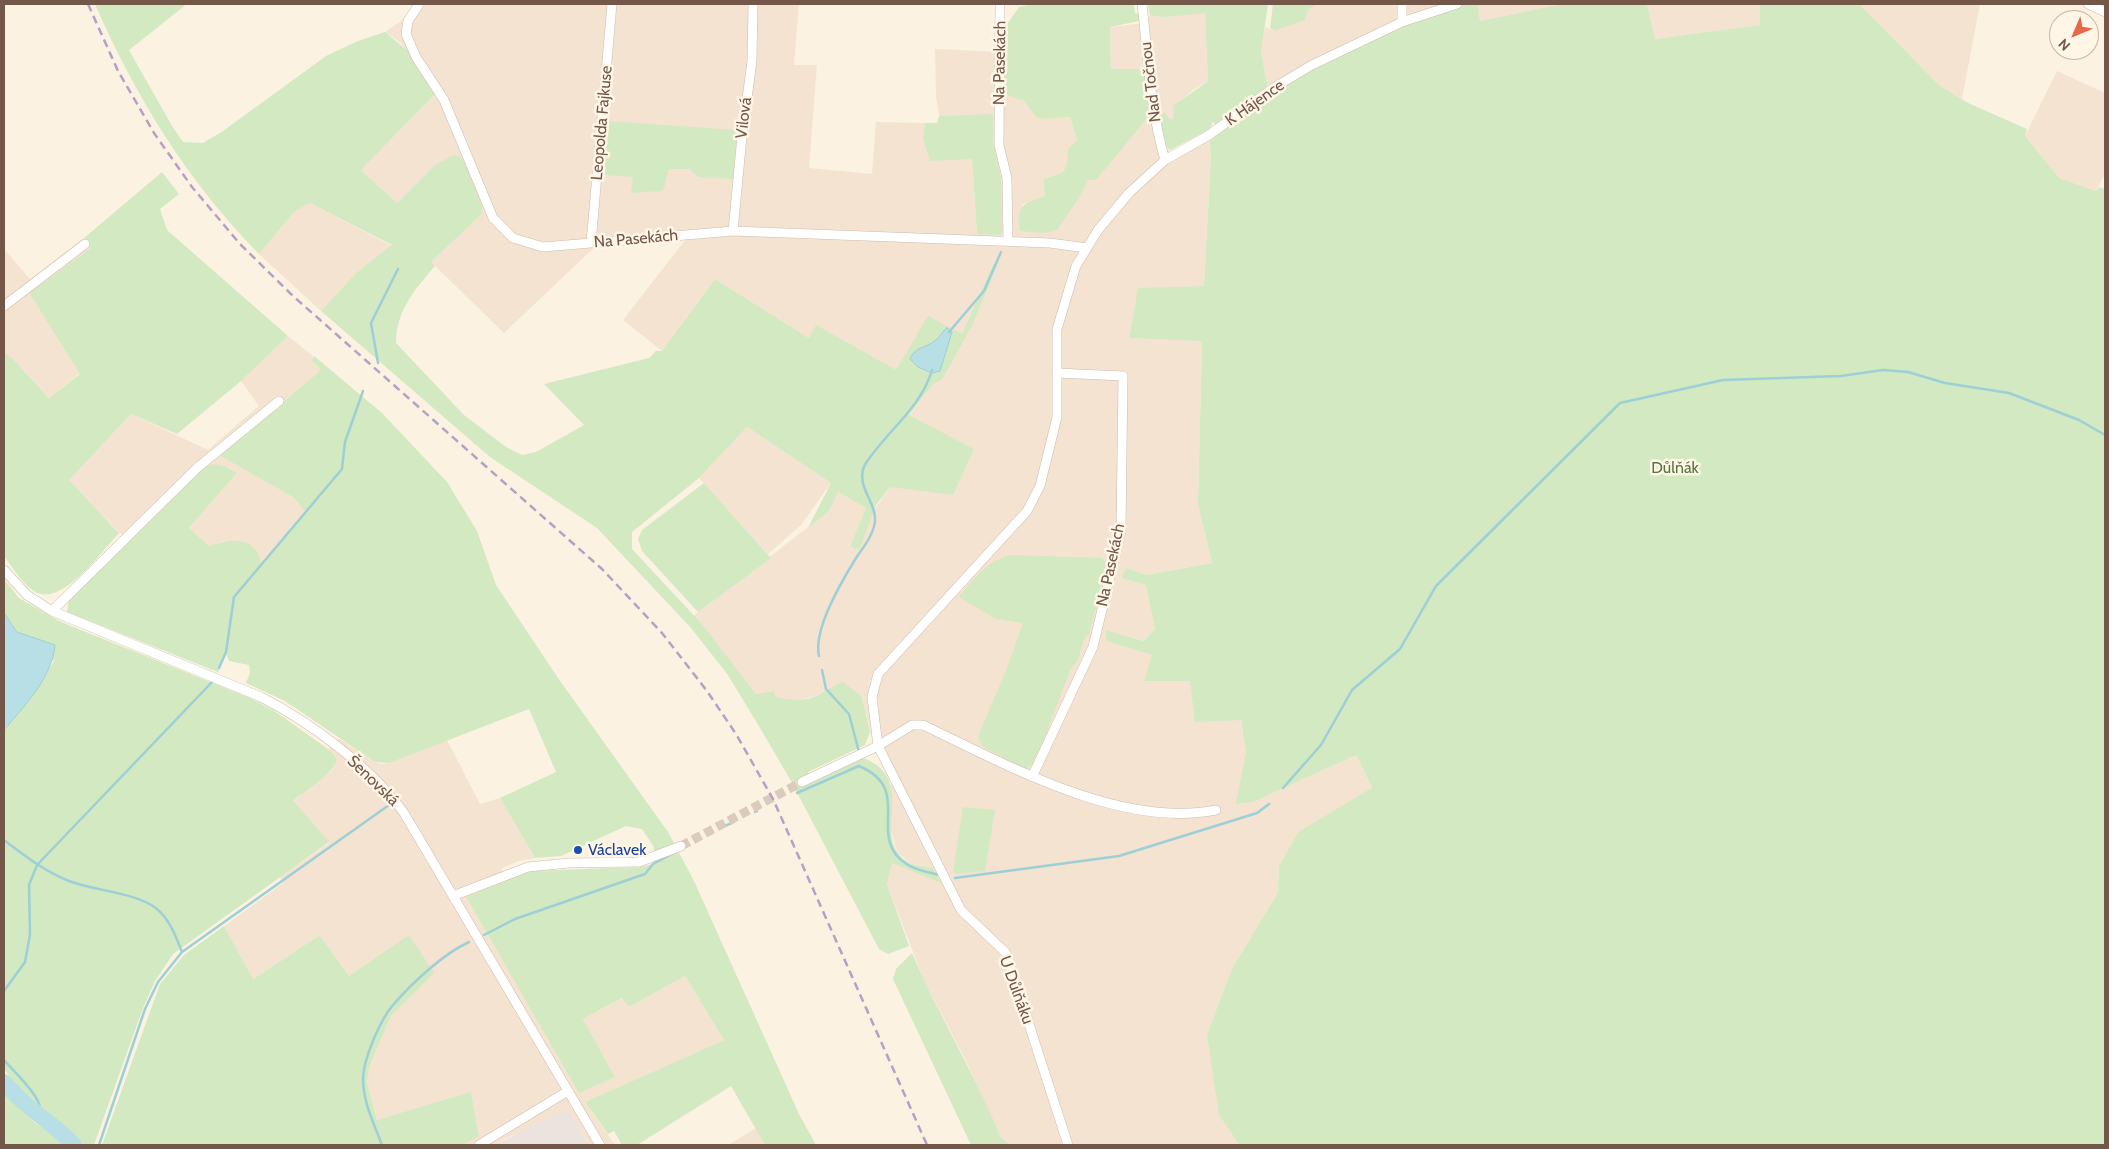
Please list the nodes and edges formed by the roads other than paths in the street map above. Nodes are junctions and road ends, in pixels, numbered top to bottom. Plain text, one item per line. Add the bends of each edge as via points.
1 (419, 4) edge
2 (612, 4) edge
3 (753, 4) edge
4 (1000, 4) edge
5 (1142, 4) edge
6 (1402, 4) edge
7 (1457, 4) edge
8 (2088, 4) edge
9 (2100, 8) edge
10 (1402, 22) junction
11 (1165, 160) junction
12 (733, 231) junction
13 (1008, 242) junction
14 (591, 243) junction
15 (86, 244) dead end
16 (1087, 248) junction
17 (4, 306) edge
18 (1057, 373) junction
19 (279, 401) dead end
20 (4, 570) edge
21 (52, 612) junction
22 (878, 746) junction
23 (1032, 777) junction
24 (802, 782) tunnel mouth
25 (1216, 810) dead end
26 (681, 846) tunnel mouth
27 (454, 896) junction
28 (568, 1091) junction
29 (479, 1145) edge
30 (600, 1145) edge
31 (1068, 1145) edge

1 - 14 street, Na Pasekách via 408,21 406,34 444,100 493,218 513,238 543,247
2 - 14 street, Leopolda Fajkuse
3 - 12 street, Vilová via 752,61
4 - 13 street, Na Pasekách via 998,145 1007,178
5 - 11 street, Nad Točnou via 1149,84
6 - 10 street
7 - 10 street, K Hájence
8 - 9 street
10 - 11 street, K Hájence via 1312,65 1275,87 1208,136
11 - 16 street, K Hájence via 1129,193
12 - 13 street, Na Pasekách
12 - 14 street, Na Pasekách
13 - 16 street, Na Pasekách
15 - 17 street
16 - 18 street via 1076,266 1057,329
18 - 22 street via 1057,417 1040,486 1027,510 878,674 872,697
18 - 23 street, Na Pasekách via 1123,376 1121,531 1093,647
19 - 21 street via 197,468
20 - 21 street, Šenovská via 27,595
21 - 27 street, Šenovská via 261,697 312,728 393,797
22 - 23 street via 912,726 923,725
22 - 24 street
22 - 31 street, U Důlňáku via 960,910 1006,953
23 - 25 street via 1083,797 1141,809 1197,814
26 - 27 street via 639,862 528,867
27 - 28 street, Šenovská
28 - 29 street
28 - 30 street, Šenovská

